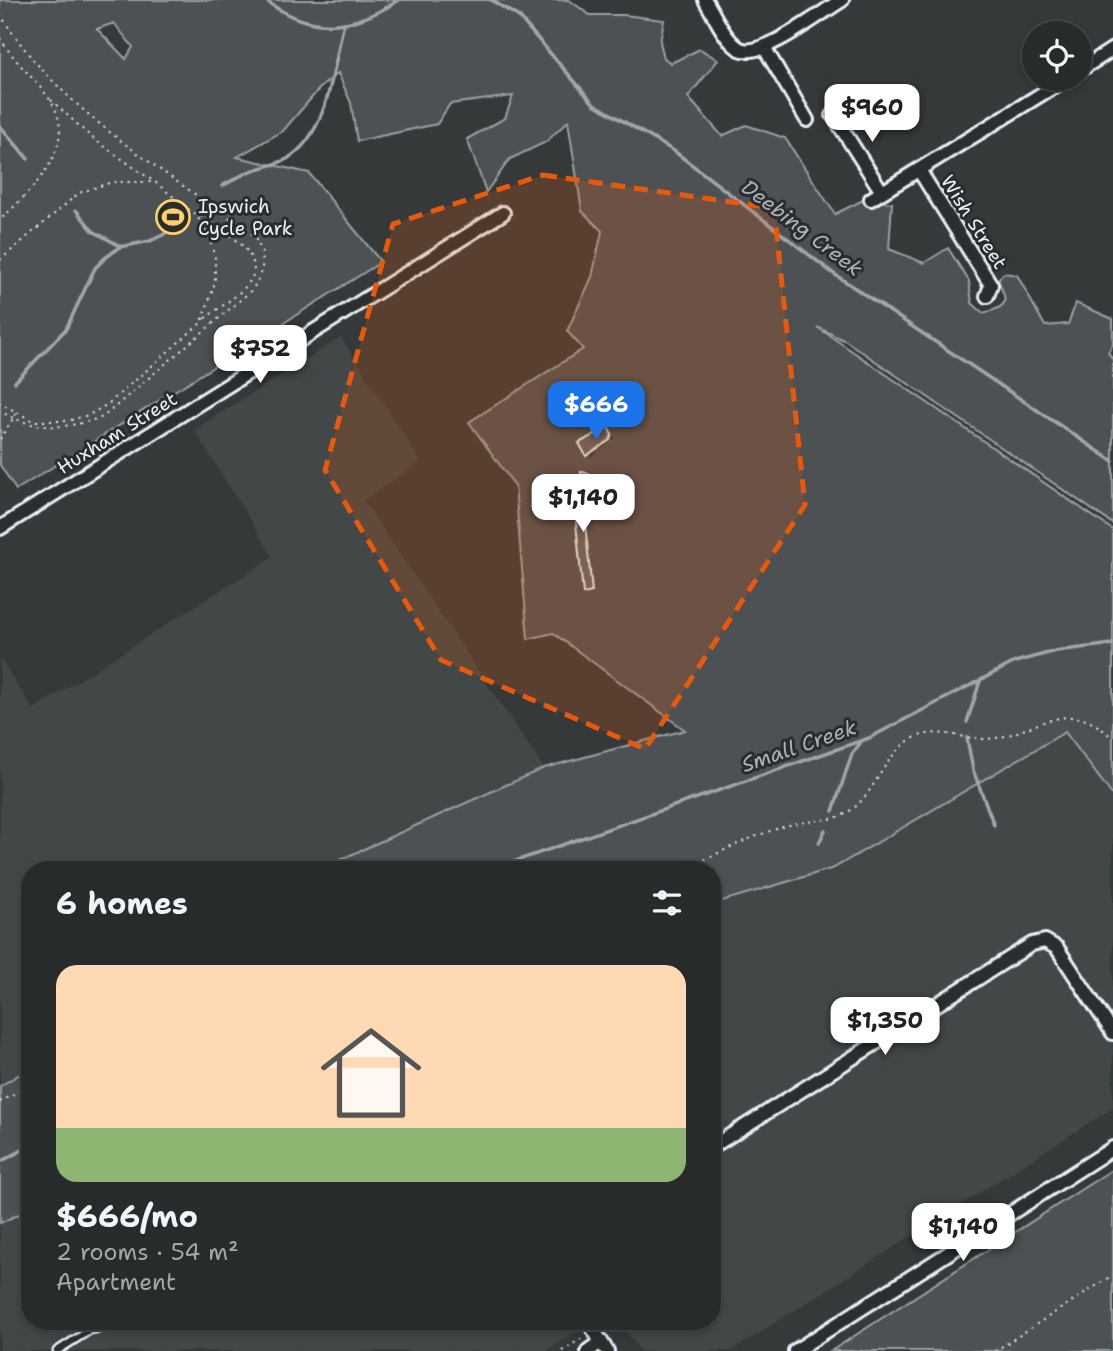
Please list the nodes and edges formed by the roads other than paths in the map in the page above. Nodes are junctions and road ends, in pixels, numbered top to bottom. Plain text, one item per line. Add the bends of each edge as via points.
1 (705, 0) edge
2 (842, 0) edge
3 (764, 47) junction
4 (1113, 49) edge
5 (1092, 62) edge
6 (1047, 91) edge
7 (833, 114) dead end
8 (807, 120) dead end
9 (919, 170) junction
10 (503, 213) dead end
11 (987, 296) dead end
12 (0, 528) edge
13 (1113, 1033) edge
14 (721, 1141) edge
15 (1113, 1148) edge
16 (90, 1330) edge
17 (594, 1330) edge
18 (604, 1347) edge
19 (57, 1351) edge
20 (588, 1351) edge
21 (795, 1351) edge

1 - 3 street via 734,45 742,50
2 - 3 street
3 - 8 street
4 - 5 street
6 - 9 street
7 - 9 street via 877,195
9 - 11 street, Wish Street via 990,285
10 - 12 street, Huxham Street
13 - 14 street via 1057,948 1045,941 1032,944
15 - 21 street
16 - 19 lane
17 - 18 street
18 - 20 street

